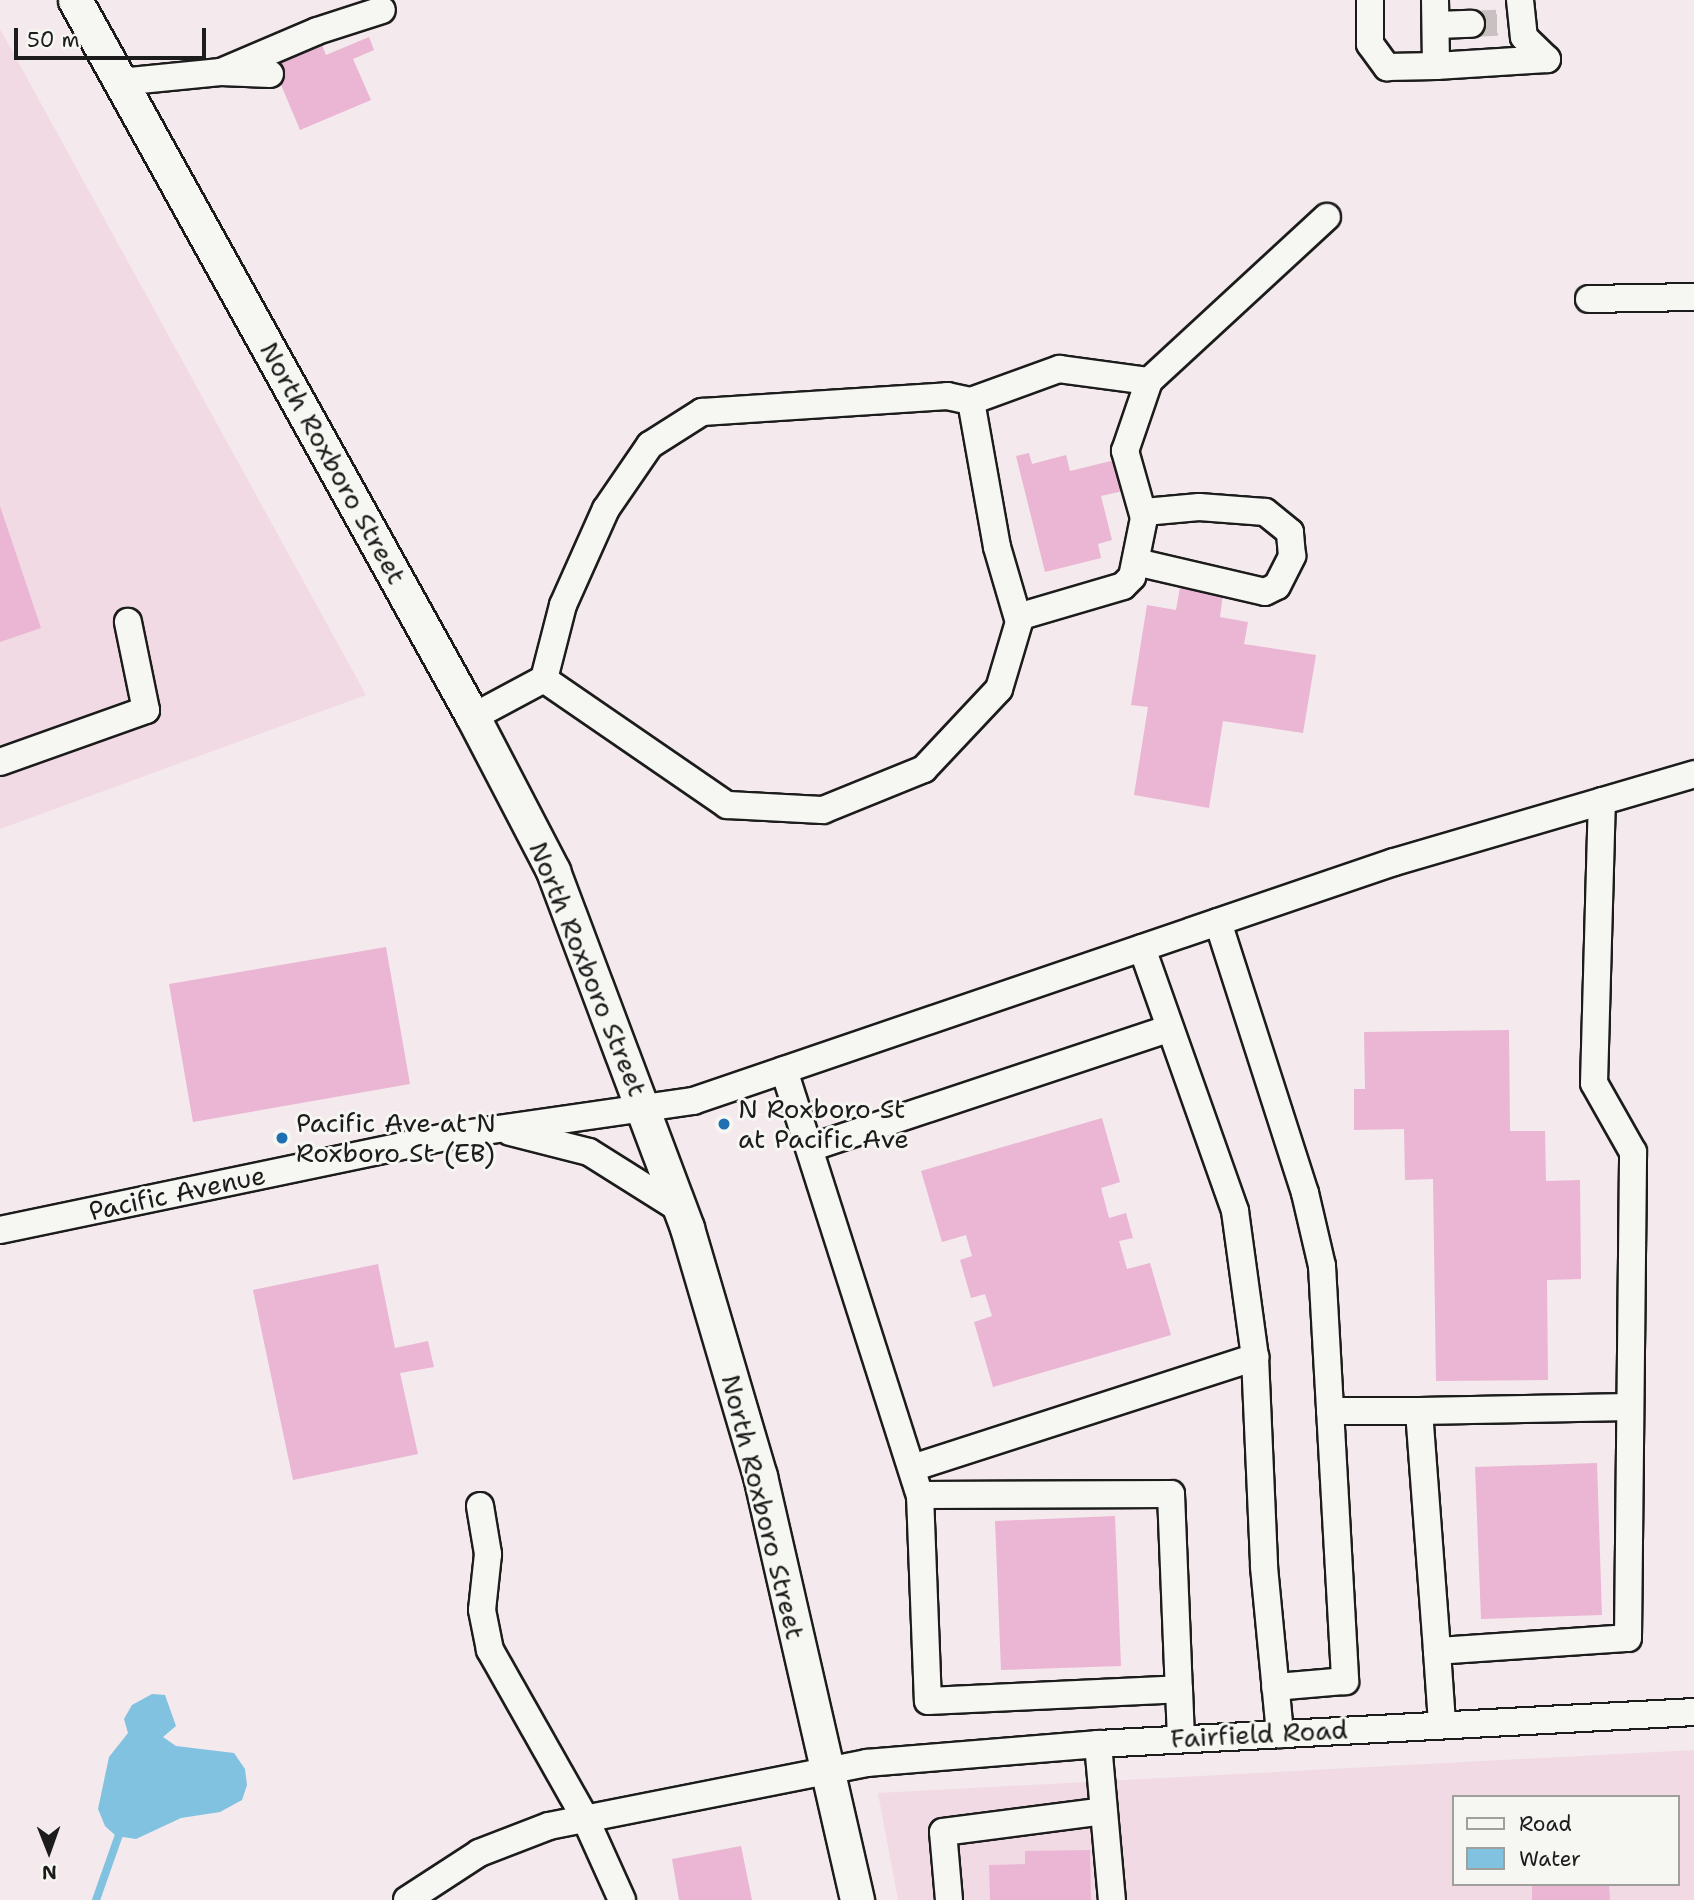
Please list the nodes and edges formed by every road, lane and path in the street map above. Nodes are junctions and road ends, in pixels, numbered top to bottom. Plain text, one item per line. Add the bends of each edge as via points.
1 (75, 0) edge
2 (1370, 0) edge
3 (382, 10) dead end
4 (1435, 12) edge
5 (1516, 15) edge
6 (1471, 24) tunnel mouth
7 (1436, 66) junction
8 (221, 72) junction
9 (270, 74) dead end
10 (120, 82) junction
11 (1326, 217) dead end
12 (1694, 297) edge
13 (1590, 299) dead end
14 (1149, 381) junction
15 (971, 401) junction
16 (1144, 512) junction
17 (1136, 562) junction
18 (1018, 617) junction
19 (128, 622) dead end
20 (544, 678) junction
21 (473, 717) junction
22 (0, 762) edge
23 (1694, 774) edge
24 (1602, 801) junction
25 (1218, 922) junction
26 (1142, 948) junction
27 (1170, 1028) junction
28 (784, 1070) junction
29 (644, 1105) junction
30 (491, 1129) junction
31 (810, 1148) junction
32 (681, 1210) junction
33 (0, 1230) edge
34 (1255, 1357) junction
35 (1630, 1407) junction
36 (1330, 1411) junction
37 (1419, 1411) junction
38 (912, 1468) junction
39 (920, 1494) junction
40 (480, 1506) dead end
41 (1437, 1651) junction
42 (1275, 1687) junction
43 (1179, 1689) junction
44 (1694, 1712) edge
45 (1442, 1723) junction
46 (1280, 1734) junction
47 (1181, 1739) junction
48 (1098, 1744) junction
49 (825, 1772) junction
50 (1104, 1811) junction
51 (585, 1818) junction
52 (407, 1900) edge
53 (622, 1900) edge
54 (857, 1900) edge
55 (949, 1900) edge
56 (1112, 1900) edge

1 - 10 main road, North Roxboro Street
2 - 7 street via 1370,44 1387,67
3 - 8 street via 317,31
4 - 6 street
4 - 7 street
5 - 7 street via 1527,43 1547,58
8 - 9 street
8 - 10 street
10 - 21 main road, North Roxboro Street
11 - 14 street
12 - 13 street
14 - 15 street via 1059,369
14 - 16 street via 1125,451
15 - 18 street via 997,547
15 - 20 street via 947,396 812,403 702,412 691,418 650,445 606,509 563,605
16 - 17 street
16 - 17 street via 1199,507 1265,512 1290,532 1292,556 1277,586 1265,592
17 - 18 street via 1132,577 1123,586
18 - 20 street via 999,689 925,769 823,810 727,805
19 - 22 street via 146,709
20 - 21 street
21 - 29 main road, North Roxboro Street via 553,871
23 - 24 street, Pacific Avenue
24 - 25 street, Pacific Avenue via 1394,862
24 - 35 street via 1594,1083 1633,1152
25 - 26 street, Pacific Avenue
25 - 36 street via 1305,1193 1322,1266
26 - 27 street
26 - 28 street, Pacific Avenue
27 - 31 street
27 - 34 street via 1235,1211
28 - 29 street, Pacific Avenue via 693,1101
28 - 31 street
29 - 30 street, Pacific Avenue
29 - 32 main road, North Roxboro Street
30 - 32 street via 554,1140 589,1153
30 - 33 street, Pacific Avenue
31 - 38 street
32 - 49 main road, North Roxboro Street via 760,1476
34 - 38 street
34 - 42 street via 1264,1567
35 - 37 street
35 - 41 street via 1628,1638
36 - 37 street
36 - 42 street via 1345,1681
37 - 41 street
38 - 39 street
39 - 43 street via 1171,1494
39 - 43 street via 928,1701
40 - 51 street via 488,1553 482,1610 490,1650
41 - 45 street
42 - 46 street
43 - 47 street
44 - 45 street, Fairfield Road
45 - 46 street, Fairfield Road
46 - 47 street, Fairfield Road
47 - 48 street, Fairfield Road
48 - 49 street, Fairfield Road via 867,1763
48 - 50 street
49 - 51 street, Fairfield Road
49 - 54 main road, North Roxboro Street
50 - 55 street via 943,1832
50 - 56 street
51 - 52 street, Fairfield Road via 549,1826 479,1853
51 - 53 street

